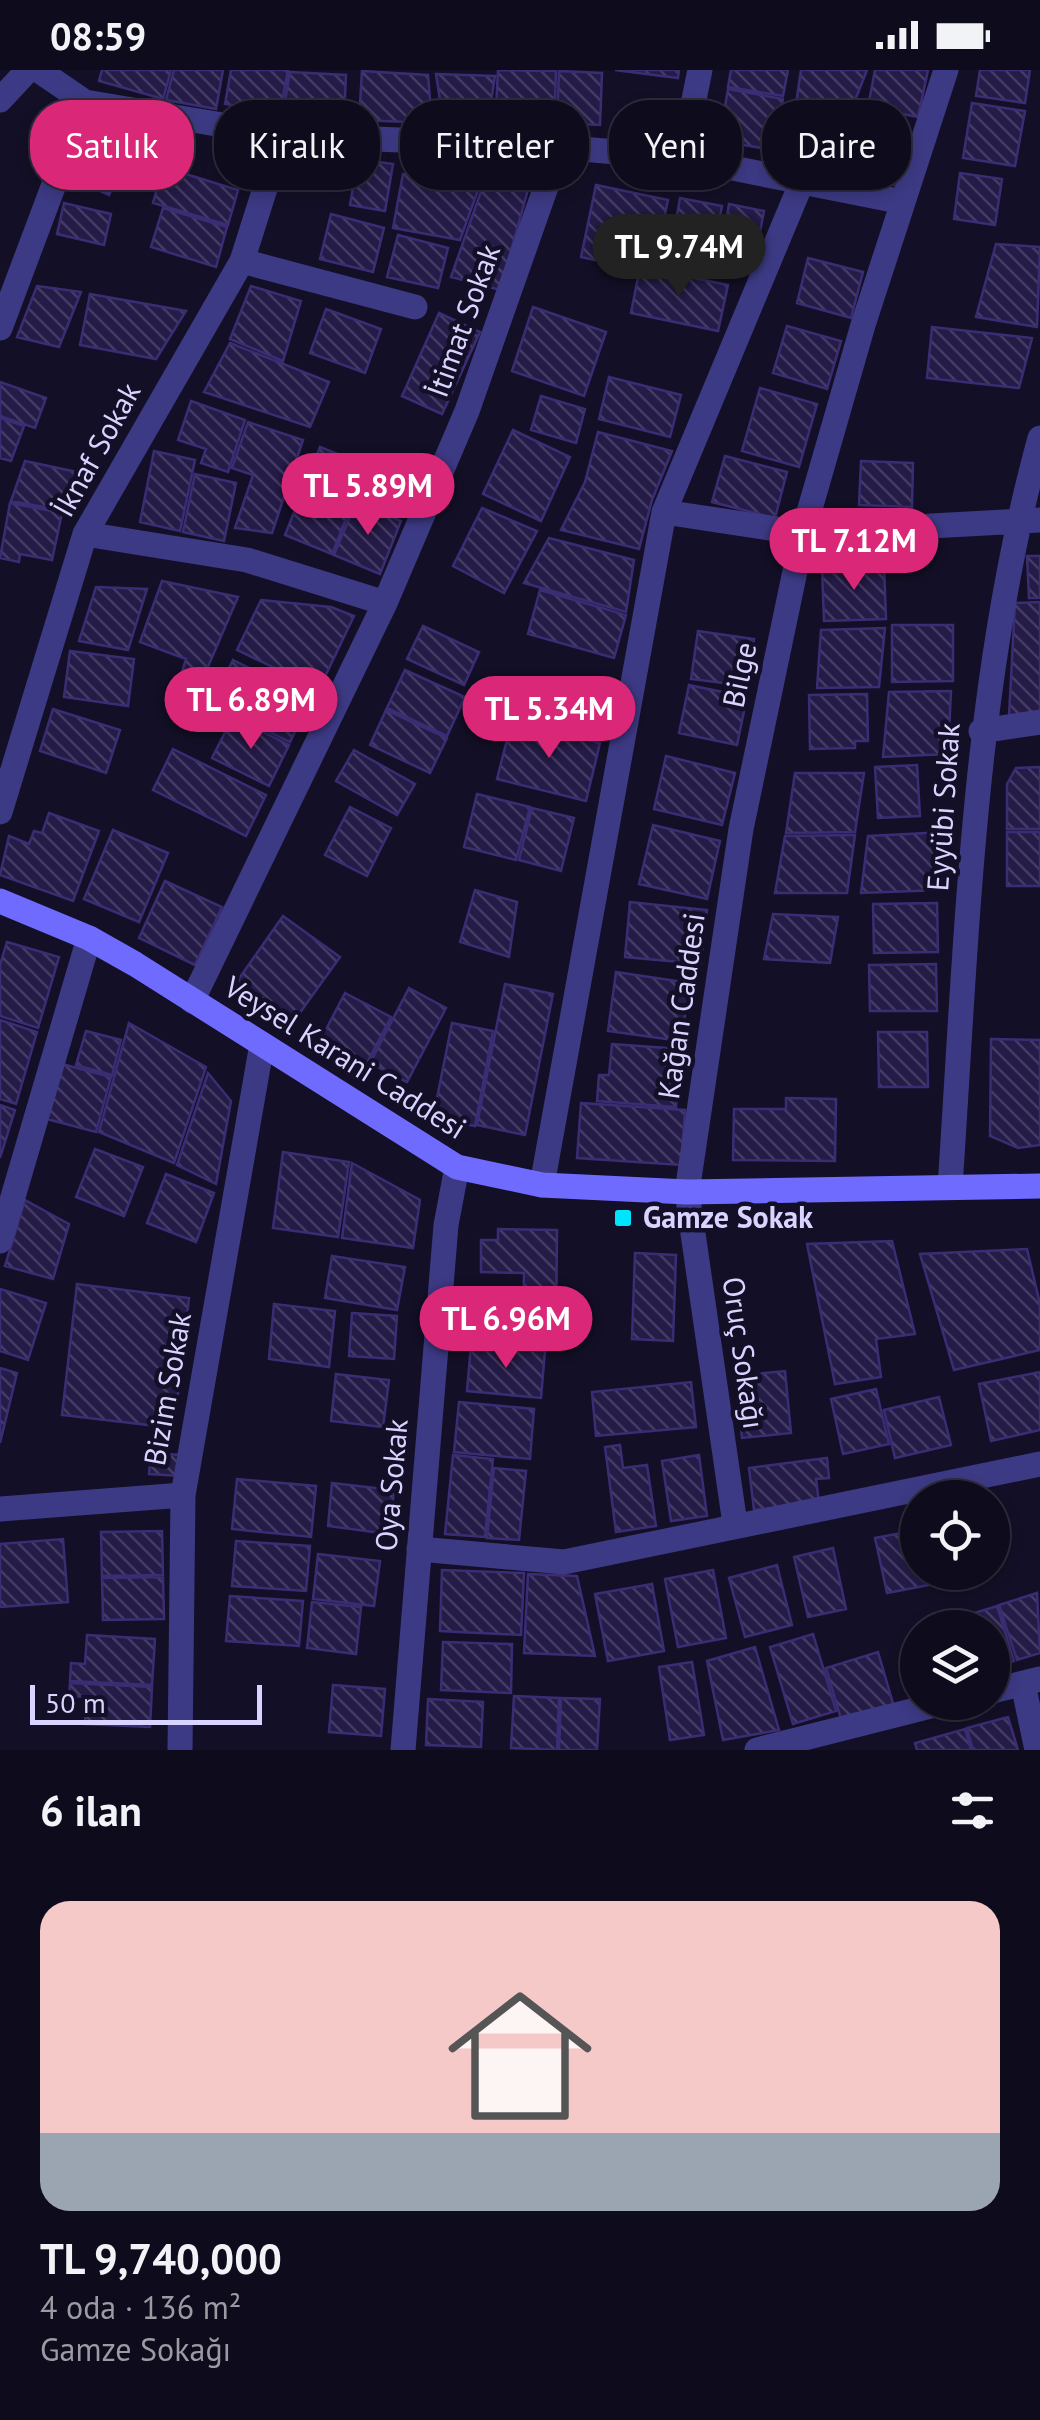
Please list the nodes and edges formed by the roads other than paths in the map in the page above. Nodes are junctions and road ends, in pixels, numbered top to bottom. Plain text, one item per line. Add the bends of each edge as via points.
1 (28, 70) edge
2 (38, 70) edge
3 (700, 70) edge
4 (946, 70) edge
5 (0, 100) edge
6 (82, 100) edge
7 (694, 100) edge
8 (52, 190) edge
9 (264, 190) edge
10 (545, 190) edge
11 (798, 190) edge
12 (834, 190) edge
13 (903, 202) junction
14 (242, 260) junction
15 (415, 308) dead end
16 (0, 328) edge
17 (1040, 438) edge
18 (664, 512) junction
19 (1028, 521) edge
20 (803, 533) junction
21 (84, 534) junction
22 (384, 603) junction
23 (1040, 722) edge
24 (981, 731) junction
25 (0, 812) edge
26 (741, 829) joint
27 (0, 901) edge
28 (89, 938) junction
29 (192, 1001) junction
30 (262, 1044) junction
31 (457, 1167) junction
32 (542, 1185) junction
33 (1040, 1186) edge
34 (950, 1187) junction
35 (687, 1192) junction
36 (0, 1240) edge
37 (1040, 1464) edge
38 (182, 1495) junction
39 (0, 1509) edge
40 (735, 1524) junction
41 (419, 1548) junction
42 (1031, 1681) edge
43 (900, 1714) edge
44 (180, 1750) edge
45 (402, 1750) edge
46 (757, 1750) edge
47 (1037, 1750) edge

1 - 5 street
2 - 6 street
3 - 7 street
4 - 13 street, Bilge
8 - 16 street
9 - 14 street, İknaf Sokak
10 - 22 street, İtimat Sokak via 468,411
11 - 18 street
12 - 13 street
13 - 20 street, Bilge
14 - 15 street
14 - 21 street, İknaf Sokak
17 - 19 street, Eyyübi Sokak
18 - 20 street
18 - 32 street
19 - 20 street
19 - 24 street, Eyyübi Sokak
20 - 26 street, Bilge
21 - 22 street via 247,560
21 - 25 street, İknaf Sokak
22 - 29 street, İtimat Sokak
23 - 24 street
24 - 34 street, Eyyübi Sokak
26 - 35 street, Kağan Caddesi
27 - 28 main road, Veysel Karani Caddesi
28 - 29 main road, Veysel Karani Caddesi
28 - 36 street
29 - 30 main road, Veysel Karani Caddesi
30 - 31 main road, Veysel Karani Caddesi
30 - 38 street, Bizim Sokak
31 - 32 main road, Veysel Karani Caddesi
31 - 41 street, Oya Sokak via 446,1225
32 - 35 main road, Veysel Karani Caddesi
33 - 34 main road, Veysel Karani Caddesi
34 - 35 main road, Veysel Karani Caddesi
35 - 40 street, Oruç Sokağı
37 - 40 street
38 - 39 street
38 - 44 street, Bizim Sokak
40 - 41 street via 564,1562
41 - 45 street, Oya Sokak
42 - 47 street
43 - 46 street

